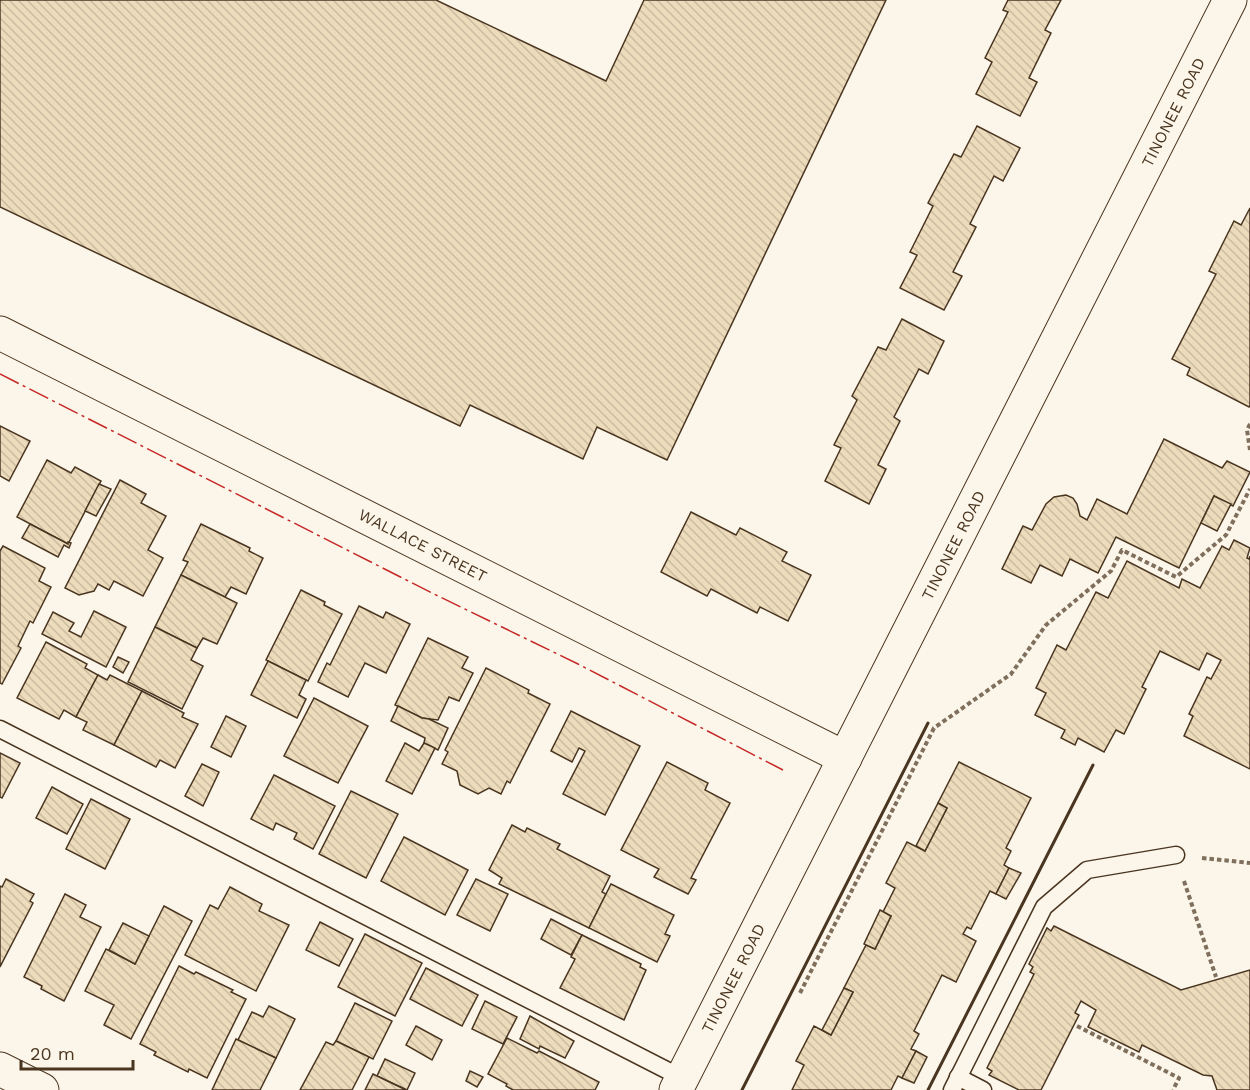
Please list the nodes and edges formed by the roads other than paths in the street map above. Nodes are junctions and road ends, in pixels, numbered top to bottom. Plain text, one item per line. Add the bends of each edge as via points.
1 (1230, 0) edge
2 (0, 333) edge
3 (0, 729) edge
4 (845, 758) junction
5 (1176, 855) road end
6 (0, 1069) edge
7 (679, 1084) edge
8 (955, 1084) edge
9 (42, 1090) edge
10 (983, 1090) edge

1 - 4 street, TINONEE ROAD
2 - 4 street, WALLACE STREET
3 - 7 lane
4 - 7 street, TINONEE ROAD
5 - 8 lane via 1087,870 1044,907
6 - 9 street
8 - 10 lane

